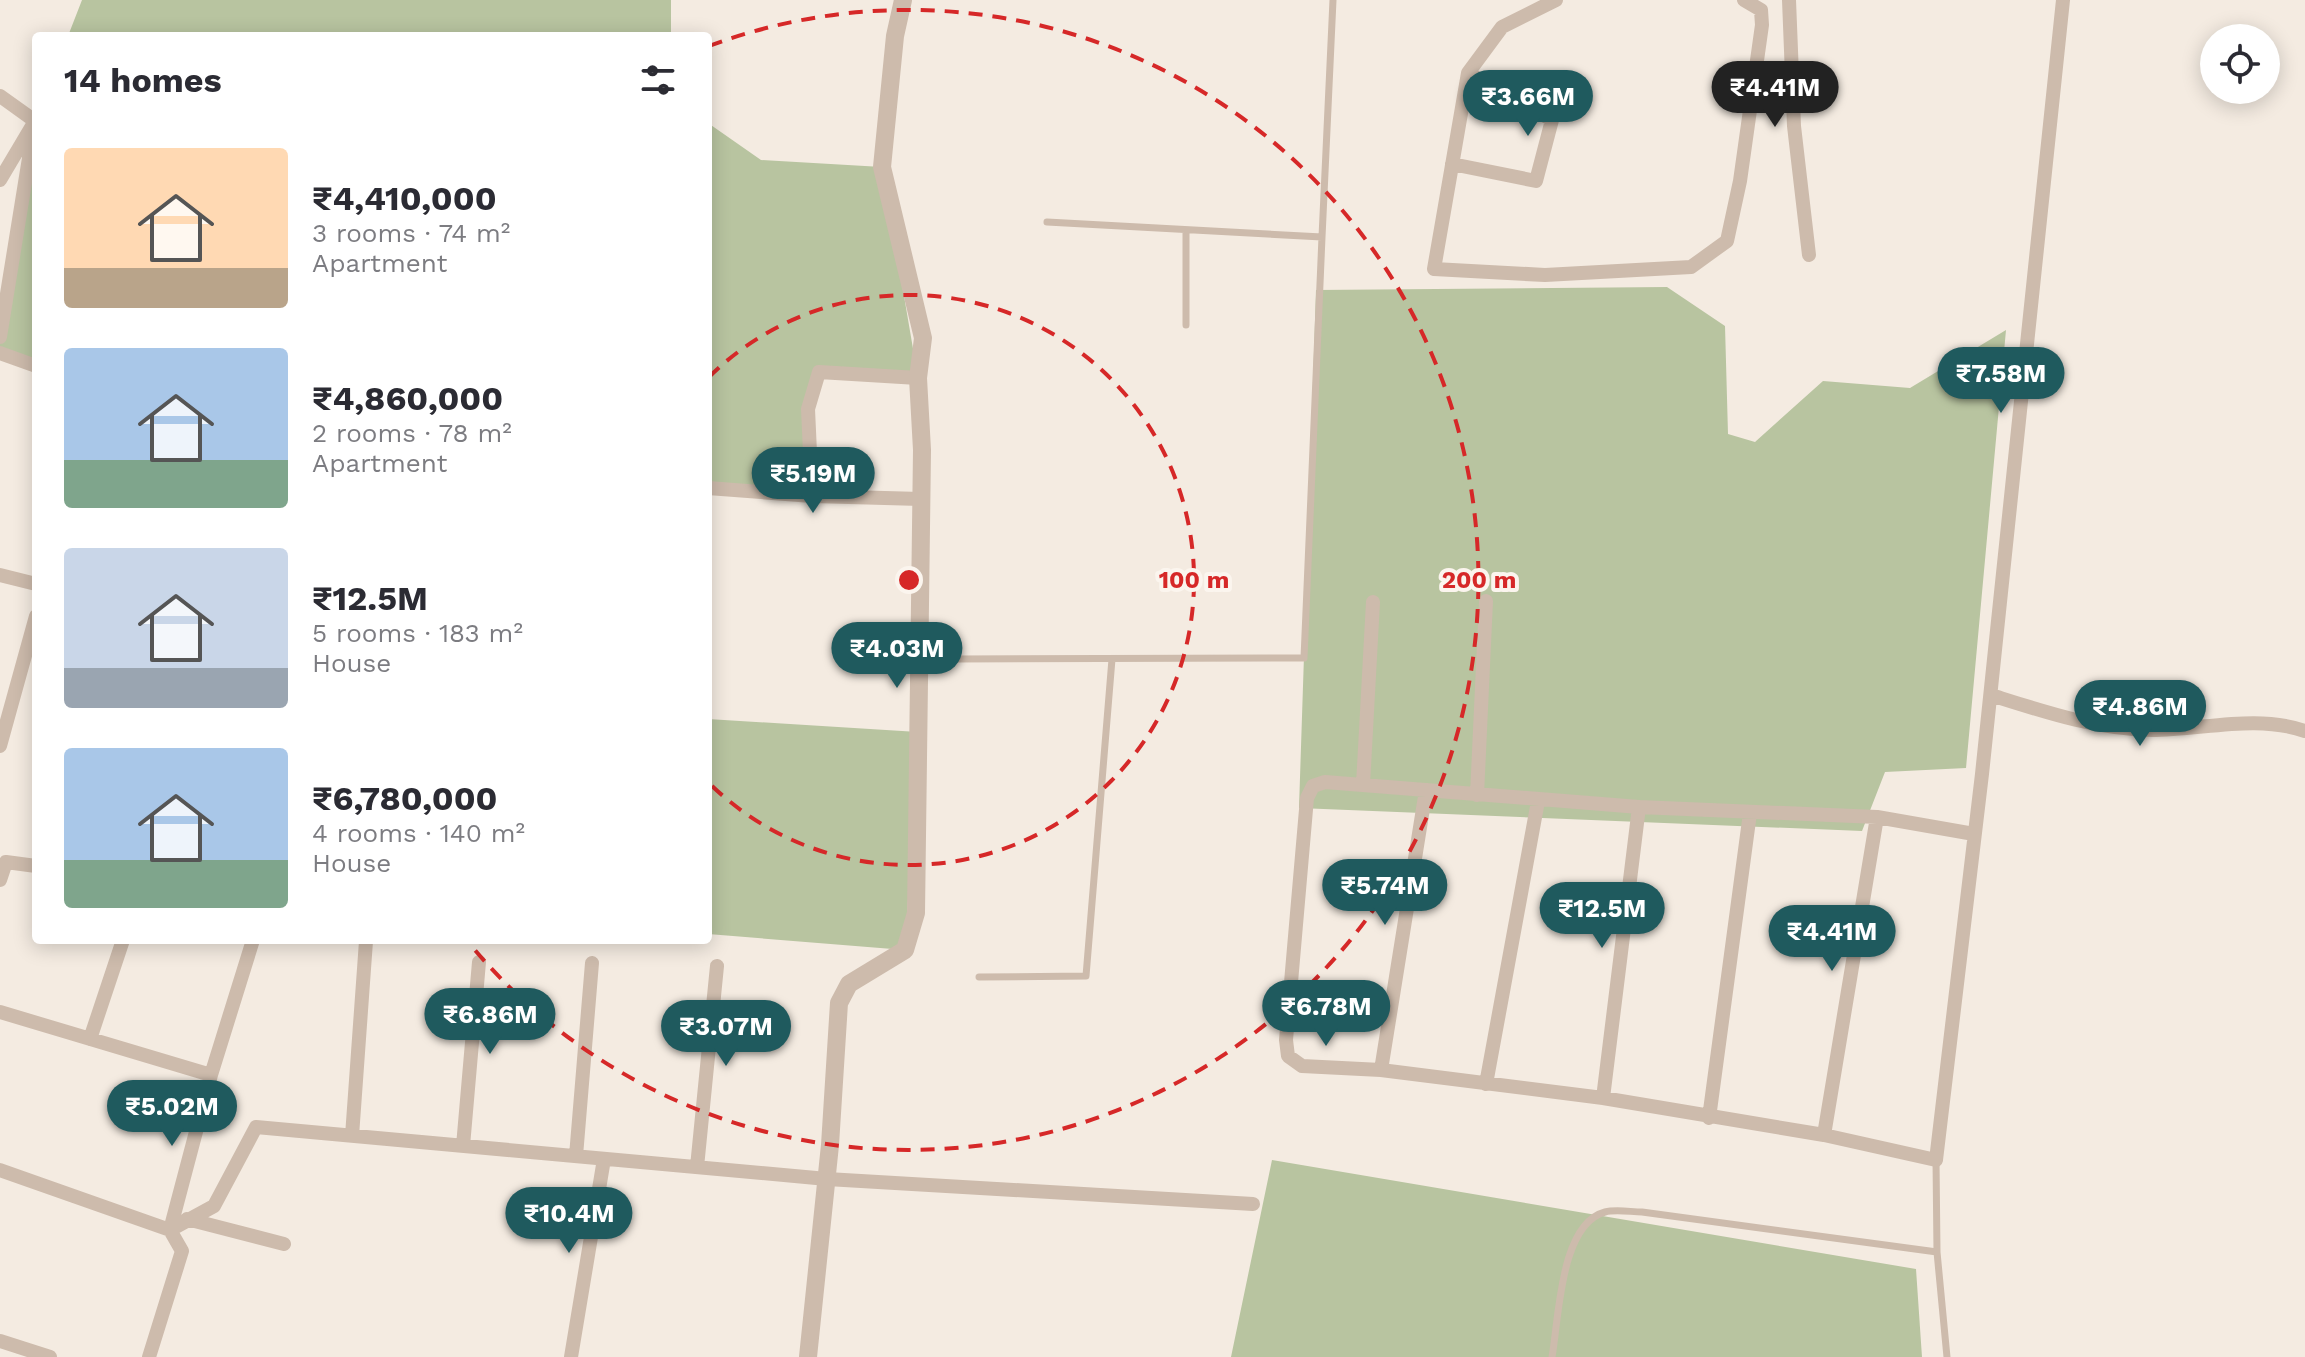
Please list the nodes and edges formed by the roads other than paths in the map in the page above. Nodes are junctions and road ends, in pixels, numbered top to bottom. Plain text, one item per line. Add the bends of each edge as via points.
1 (903, 0) edge
2 (1333, 0) edge
3 (1556, 0) edge
4 (1744, 0) edge
5 (1789, 0) edge
6 (2063, 0) edge
7 (1468, 73) junction
8 (0, 96) edge
9 (32, 119) edge
10 (32, 126) edge
11 (32, 140) edge
12 (1452, 164) junction
13 (0, 180) edge
14 (1047, 222) dead end
15 (1186, 230) junction
16 (1322, 237) junction
17 (1809, 255) dead end
18 (1186, 325) dead end
19 (0, 337) edge
20 (0, 353) edge
21 (32, 365) edge
22 (918, 378) junction
23 (712, 488) edge
24 (812, 496) junction
25 (921, 499) junction
26 (0, 575) edge
27 (32, 583) edge
28 (1486, 601) dead end
29 (1373, 602) dead end
30 (32, 630) edge
31 (957, 659) dead end
32 (1112, 659) junction
33 (1991, 695) junction
34 (2305, 731) edge
35 (1, 735) edge
36 (1363, 785) junction
37 (1426, 790) junction
38 (1477, 795) junction
39 (1538, 801) junction
40 (1639, 807) junction
41 (1750, 813) junction
42 (1877, 817) junction
43 (1974, 834) junction
44 (3, 861) edge
45 (32, 865) edge
46 (0, 880) edge
47 (122, 944) edge
48 (252, 944) edge
49 (366, 944) edge
50 (479, 962) dead end
51 (592, 963) dead end
52 (717, 966) dead end
53 (979, 977) dead end
54 (0, 1012) edge
55 (90, 1039) junction
56 (1381, 1070) junction
57 (211, 1075) junction
58 (1486, 1084) junction
59 (1603, 1098) junction
60 (1709, 1118) junction
61 (1824, 1135) junction
62 (352, 1136) junction
63 (463, 1146) junction
64 (576, 1156) junction
65 (604, 1159) junction
66 (1936, 1160) junction
67 (697, 1167) junction
68 (0, 1170) edge
69 (827, 1179) junction
70 (1253, 1204) dead end
71 (181, 1217) junction
72 (170, 1230) junction
73 (284, 1244) dead end
74 (1937, 1252) junction
75 (0, 1341) edge
76 (50, 1357) edge
77 (149, 1357) edge
78 (571, 1357) edge
79 (808, 1357) edge
80 (1552, 1357) edge
81 (1947, 1357) edge

1 - 22 street via 882,167 923,338
2 - 16 lane
3 - 7 street via 1502,27
4 - 12 street via 1761,10 1762,25 1740,181 1727,241 1691,267 1545,275 1434,269
5 - 17 street via 1794,126
6 - 33 street
7 - 12 street
7 - 12 street via 1552,120 1536,181
8 - 9 street
10 - 13 street
11 - 19 street
14 - 15 lane
15 - 16 lane
15 - 18 lane
16 - 32 lane via 1304,658
20 - 21 street
22 - 24 street via 819,372 808,409
22 - 25 street
23 - 24 street
24 - 25 street
25 - 69 street via 916,913 905,950 849,984 839,1003
26 - 27 street
28 - 38 street
29 - 36 street
30 - 35 street
31 - 32 lane
32 - 53 lane via 1086,976
33 - 34 street via 2079,723 2154,730 2227,723
33 - 43 street
36 - 37 street
36 - 56 street via 1325,782 1313,786 1307,798 1286,1040 1288,1056 1302,1066
37 - 38 street
37 - 56 street
38 - 39 street
39 - 40 street
39 - 58 street
40 - 41 street
40 - 59 street
41 - 42 street
41 - 60 street
42 - 43 street
42 - 61 street
43 - 66 street
44 - 45 street
44 - 46 street
47 - 55 street
48 - 57 street
49 - 62 street
50 - 63 street
51 - 64 street
52 - 67 street
54 - 55 street
55 - 57 street
56 - 58 street
57 - 71 street
58 - 59 street
59 - 60 street
60 - 61 street
61 - 66 street
62 - 63 street
62 - 71 street via 256,1127 214,1206
63 - 64 street
64 - 65 street
65 - 67 street
65 - 78 street
66 - 74 lane
67 - 69 street
68 - 72 street
69 - 70 street
69 - 79 street
71 - 72 street
71 - 73 street
72 - 77 street via 182,1251
74 - 80 lane via 1642,1212 1605,1212 1581,1226 1569,1250
74 - 81 lane
75 - 76 street

